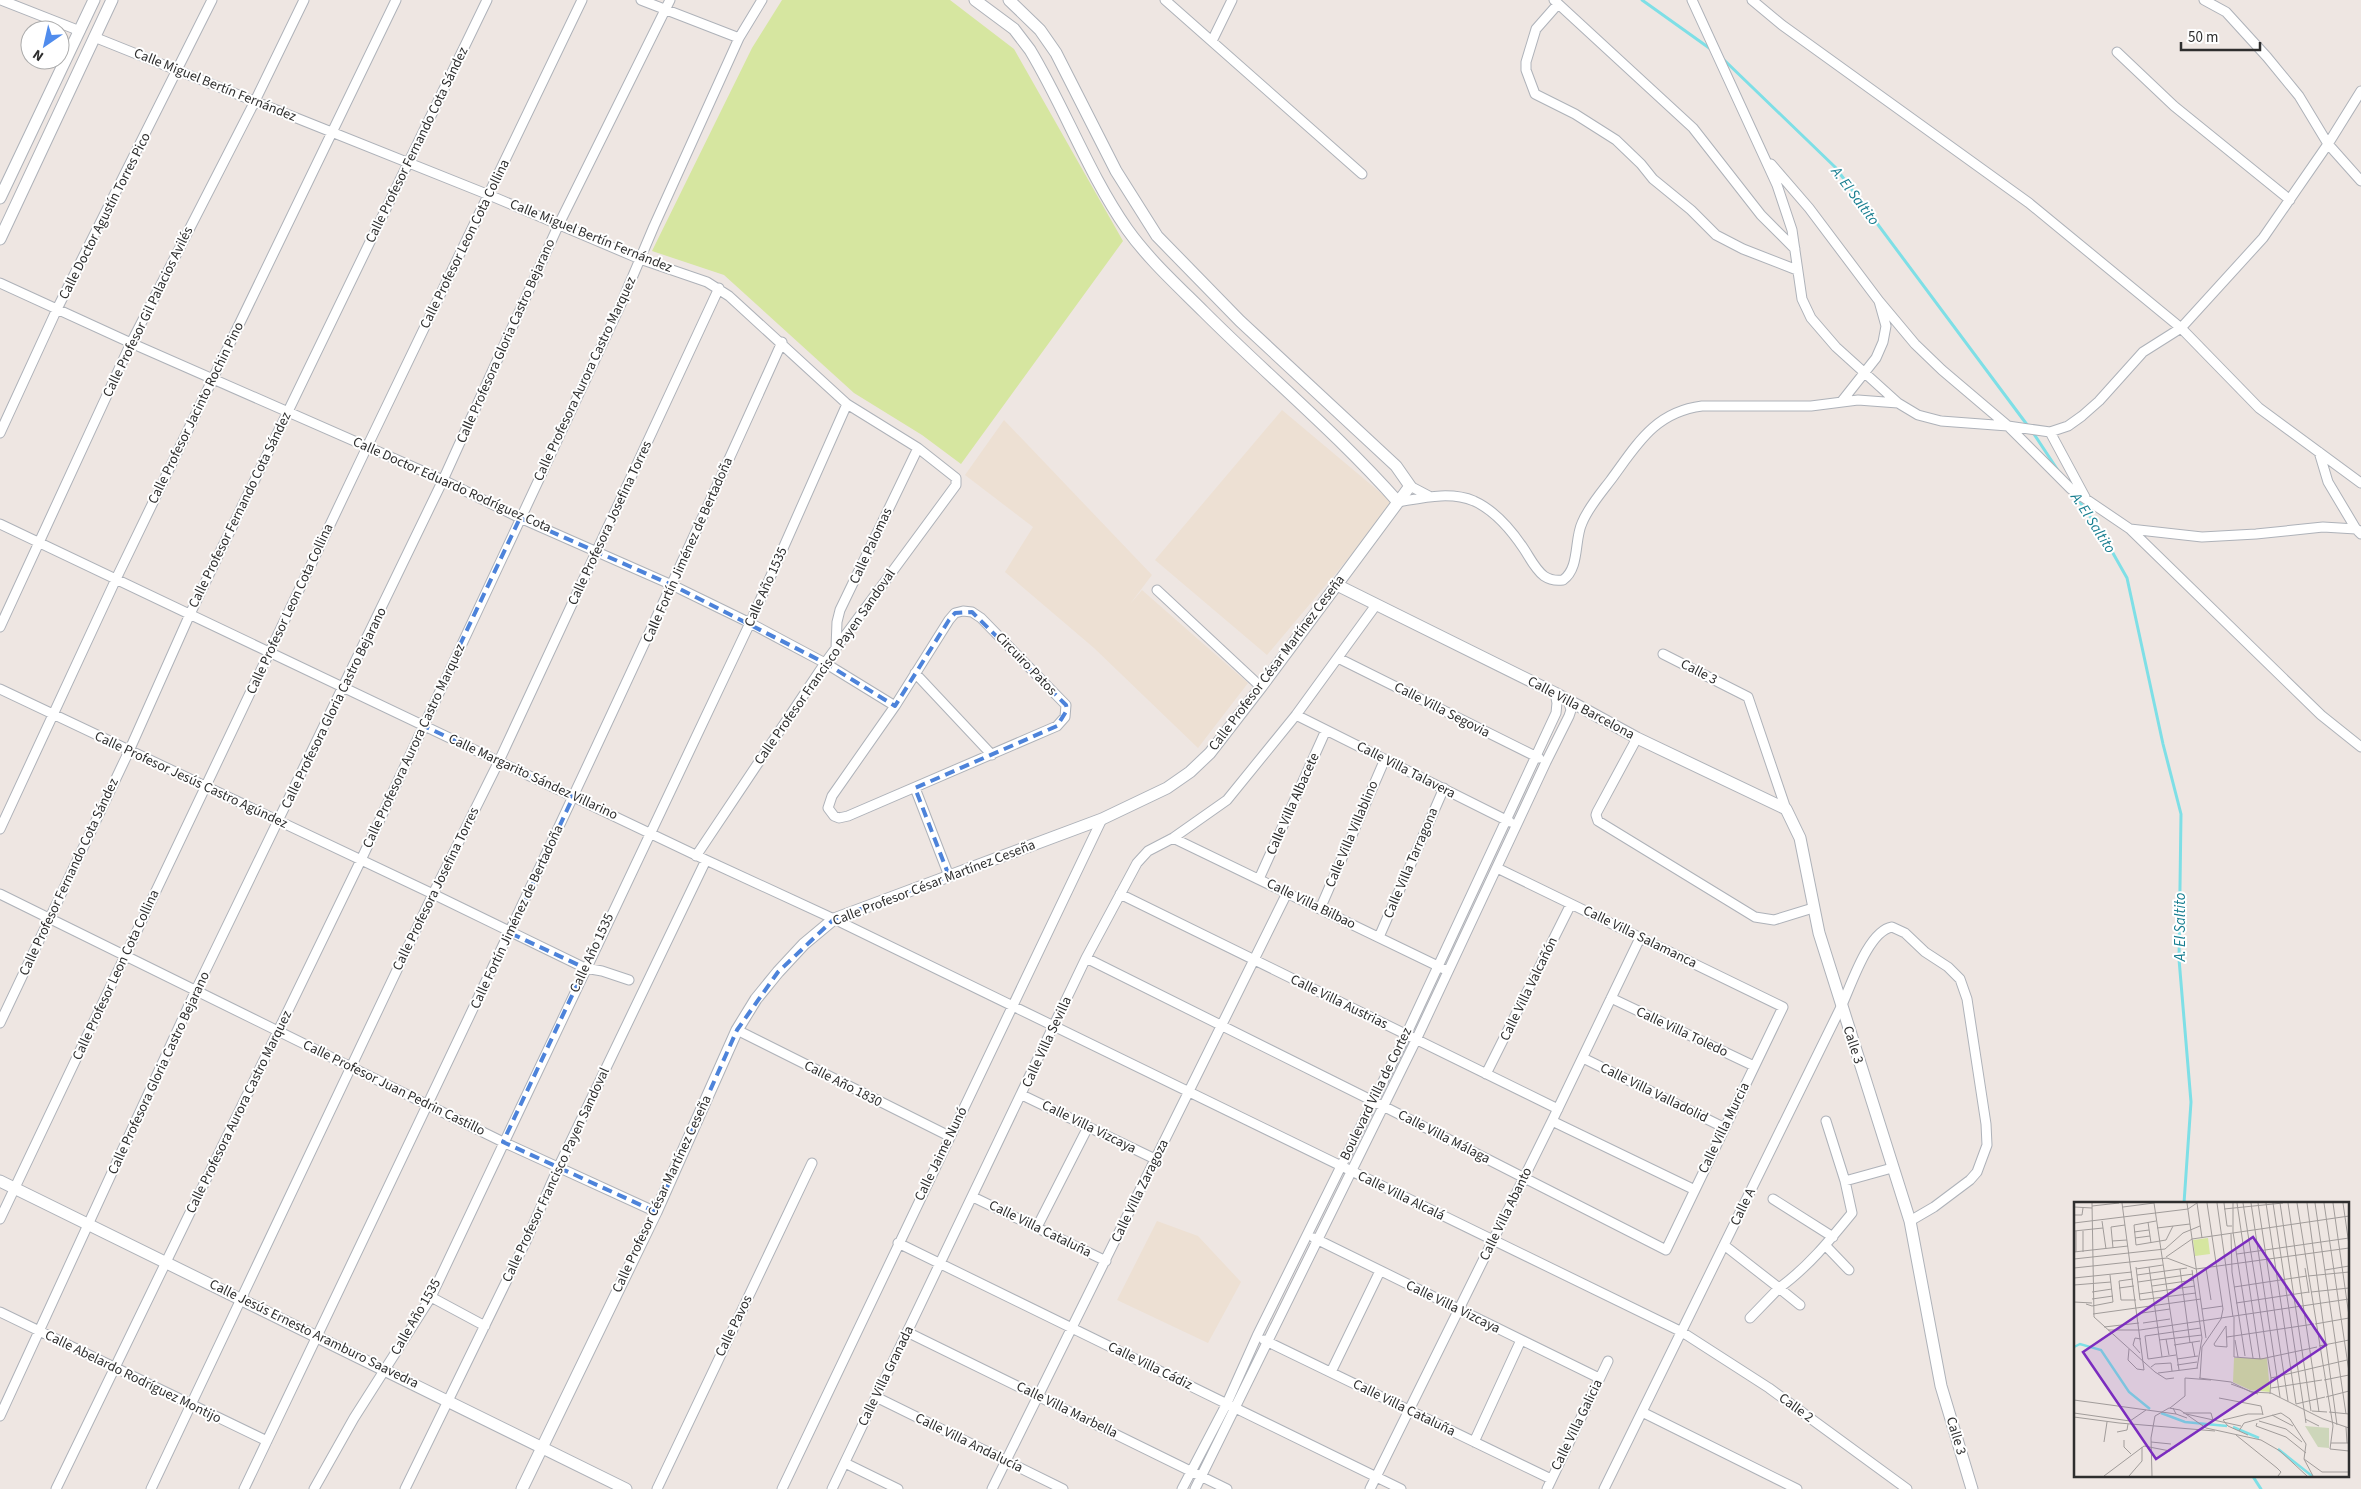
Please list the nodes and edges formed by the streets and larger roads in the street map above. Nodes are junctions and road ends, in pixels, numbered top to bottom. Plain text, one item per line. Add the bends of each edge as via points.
1 (1, 0) edge
2 (94, 0) edge
3 (112, 0) edge
4 (212, 0) edge
5 (304, 0) edge
6 (396, 0) edge
7 (487, 0) edge
8 (582, 0) edge
9 (641, 0) edge
10 (670, 0) edge
11 (762, 0) edge
12 (975, 0) edge
13 (1009, 0) edge
14 (1165, 0) edge
15 (1232, 0) edge
16 (1692, 0) edge
17 (1752, 0) edge
18 (2204, 0) edge
19 (1556, 2) edge
20 (665, 9) junction
21 (80, 31) junction
22 (94, 37) junction
23 (739, 38) junction
24 (1212, 42) junction
25 (2117, 52) dead end
26 (178, 70) junction
27 (2361, 91) edge
28 (255, 101) junction
29 (1092, 124) junction
30 (1074, 131) junction
31 (333, 132) junction
32 (2328, 144) junction
33 (1766, 158) junction
34 (408, 163) junction
35 (1362, 174) dead end
36 (2361, 181) edge
37 (489, 195) junction
38 (0, 198) edge
39 (2290, 200) junction
40 (559, 224) junction
41 (0, 239) edge
42 (1795, 250) junction
43 (640, 259) junction
44 (1797, 270) junction
45 (0, 283) edge
46 (718, 288) junction
47 (1880, 301) junction
48 (57, 309) junction
49 (1240, 320) junction
50 (2181, 328) junction
51 (1225, 334) junction
52 (782, 342) junction
53 (130, 343) junction
54 (1865, 372) junction
55 (212, 379) junction
56 (1842, 400) junction
57 (1898, 403) junction
58 (847, 404) junction
59 (288, 412) junction
60 (2008, 426) junction
61 (2050, 432) junction
62 (0, 433) edge
63 (367, 446) junction
64 (918, 448) junction
65 (2320, 452) junction
66 (443, 480) junction
67 (957, 480) joint
68 (2361, 483) edge
69 (1410, 486) junction
70 (1430, 496) junction
71 (2085, 497) junction
72 (1398, 502) junction
73 (520, 518) junction
74 (0, 524) edge
75 (2130, 529) junction
76 (2359, 531) edge
77 (40, 542) junction
78 (598, 550) junction
79 (116, 578) junction
80 (672, 585) junction
81 (1337, 585) junction
82 (1157, 590) dead end
83 (1376, 604) junction
84 (190, 614) junction
85 (750, 623) junction
86 (0, 627) edge
87 (836, 648) junction
88 (270, 652) junction
89 (1664, 654) dead end
90 (1338, 658) junction
91 (825, 663) junction
92 (915, 673) junction
93 (344, 687) junction
94 (1261, 687) junction
95 (0, 689) edge
96 (1555, 694) junction
97 (1568, 700) junction
98 (894, 706) junction
99 (54, 715) junction
100 (1296, 715) junction
101 (422, 725) junction
102 (1326, 730) junction
103 (1637, 738) junction
104 (2361, 747) edge
105 (129, 751) junction
106 (992, 755) junction
107 (1534, 756) junction
108 (1385, 759) junction
109 (499, 761) junction
110 (1546, 762) junction
111 (205, 787) junction
112 (916, 788) junction
113 (1444, 788) junction
114 (573, 797) junction
115 (1786, 809) junction
116 (1102, 819) junction
117 (1505, 820) junction
118 (278, 822) junction
119 (1516, 825) junction
120 (0, 829) edge
121 (649, 832) junction
122 (1173, 838) junction
123 (696, 856) junction
124 (361, 860) junction
125 (706, 860) junction
126 (1497, 868) junction
127 (949, 876) junction
128 (1259, 879) junction
129 (1287, 893) junction
130 (0, 894) edge
131 (433, 894) junction
132 (1120, 894) junction
133 (1570, 904) junction
134 (1813, 908) junction
135 (1320, 909) junction
136 (50, 917) junction
137 (834, 919) junction
138 (510, 933) junction
139 (1379, 938) junction
140 (1640, 938) junction
141 (126, 955) junction
142 (1086, 958) junction
143 (1254, 960) junction
144 (1438, 966) junction
145 (585, 968) junction
146 (1448, 971) junction
147 (629, 980) dead end
148 (196, 990) junction
149 (1611, 998) junction
150 (1012, 1006) junction
151 (1783, 1007) joint
152 (1841, 1007) junction
153 (0, 1023) edge
154 (1055, 1026) junction
155 (1220, 1026) junction
156 (737, 1030) junction
157 (279, 1032) junction
158 (1406, 1035) junction
159 (1416, 1040) junction
160 (1582, 1058) junction
161 (1754, 1066) junction
162 (351, 1067) junction
163 (1486, 1074) junction
164 (1188, 1091) junction
165 (1022, 1095) junction
166 (1373, 1101) junction
167 (429, 1104) junction
168 (1383, 1106) junction
169 (1558, 1109) junction
170 (1552, 1121) junction
171 (1826, 1121) dead end
172 (1088, 1127) junction
173 (1725, 1128) junction
174 (949, 1136) junction
175 (503, 1142) junction
176 (1155, 1159) junction
177 (812, 1163) dead end
178 (1340, 1166) junction
179 (558, 1168) junction
180 (1892, 1168) junction
181 (1350, 1172) junction
182 (1524, 1178) junction
183 (0, 1181) edge
184 (1845, 1181) junction
185 (16, 1189) junction
186 (1695, 1190) junction
187 (973, 1197) junction
188 (1773, 1199) dead end
189 (656, 1212) junction
190 (0, 1219) edge
191 (1910, 1221) junction
192 (90, 1226) junction
193 (1037, 1227) junction
194 (1307, 1235) junction
195 (1833, 1237) junction
196 (1318, 1240) junction
197 (1493, 1240) junction
198 (898, 1244) junction
199 (1724, 1245) junction
200 (1825, 1245) junction
201 (1666, 1250) joint
202 (1106, 1260) junction
203 (166, 1262) junction
204 (940, 1264) junction
205 (1380, 1270) junction
206 (1849, 1270) dead end
207 (1779, 1288) junction
208 (430, 1297) junction
209 (241, 1300) junction
210 (1800, 1305) dead end
211 (1458, 1309) junction
212 (0, 1312) edge
213 (1750, 1318) dead end
214 (485, 1326) junction
215 (1073, 1329) junction
216 (40, 1332) junction
217 (907, 1332) junction
218 (1682, 1332) junction
219 (1257, 1336) junction
220 (318, 1338) junction
221 (1521, 1340) junction
222 (1269, 1342) junction
223 (1608, 1361) dead end
224 (114, 1367) junction
225 (386, 1370) junction
226 (1331, 1372) junction
227 (1600, 1378) junction
228 (1039, 1396) junction
229 (876, 1397) junction
230 (449, 1400) junction
231 (1227, 1403) junction
232 (193, 1406) junction
233 (1236, 1408) junction
234 (1409, 1410) junction
235 (1642, 1412) junction
236 (0, 1416) edge
237 (267, 1441) junction
238 (1474, 1442) junction
239 (542, 1446) junction
240 (1006, 1461) junction
241 (845, 1463) junction
242 (1191, 1471) junction
243 (1202, 1476) junction
244 (1376, 1477) junction
245 (1551, 1479) junction
246 (56, 1489) edge
247 (151, 1489) edge
248 (244, 1489) edge
249 (314, 1489) edge
250 (405, 1489) edge
251 (522, 1489) edge
252 (626, 1489) edge
253 (657, 1489) edge
254 (782, 1489) edge
255 (832, 1489) edge
256 (898, 1489) edge
257 (992, 1489) edge
258 (1063, 1489) edge
259 (1182, 1489) edge
260 (1195, 1489) edge
261 (1227, 1489) edge
262 (1370, 1489) edge
263 (1401, 1489) edge
264 (1547, 1489) edge
265 (1604, 1489) edge
266 (1797, 1489) edge
267 (1907, 1489) edge
268 (1972, 1489) edge

1 - 21 street
2 - 21 street
3 - 22 street
4 - 26 street, Calle Doctor Agustín Torres Pico
5 - 28 street, Calle Profesor Gil Palacios Avilés
6 - 31 street, Calle Profesor Jacinto Rochin Pino
7 - 34 street, Calle Profesor Fernando Cota Sández
8 - 37 street, Calle Profesor Leon Cota Collina
9 - 20 street
10 - 20 street, Calle Profesora Gloria Castro Bejarano
11 - 23 street, Calle Profesora Aurora Castro Marquez
12 - 30 street via 1014,29 1030,50
13 - 29 street via 1040,30 1056,53
14 - 24 street
15 - 24 street
16 - 33 street
17 - 50 street via 1798,37 2029,203
18 - 32 street via 2226,12 2267,57 2299,96
19 - 42 street via 1693,128 1761,215
19 - 44 street via 1536,28 1527,58 1526,70 1535,94 1616,140 1653,179 1716,235
20 - 23 street
20 - 40 street, Calle Profesora Gloria Castro Bejarano
21 - 38 street
22 - 26 street, Calle Miguel Bertín Fernández
22 - 41 street
23 - 43 street, Calle Profesora Aurora Castro Marquez
24 - 35 street
25 - 39 street via 2174,106
26 - 28 street, Calle Miguel Bertín Fernández
26 - 48 street, Calle Doctor Agustín Torres Pico
27 - 32 street
28 - 31 street, Calle Miguel Bertín Fernández
28 - 53 street, Calle Profesor Gil Palacios Avilés
29 - 30 street
29 - 49 street via 1130,195 1157,236
30 - 51 street via 1128,230
31 - 34 street, Calle Miguel Bertín Fernández
31 - 55 street, Calle Profesor Jacinto Rochin Pino
32 - 36 street
32 - 39 street
33 - 42 street via 1786,208
33 - 47 street
34 - 37 street, Calle Miguel Bertín Fernández
34 - 59 street, Calle Profesor Fernando Cota Sández
37 - 40 street, Calle Miguel Bertín Fernández
37 - 63 street, Calle Profesor Leon Cota Collina
39 - 50 street via 2264,238
40 - 43 street, Calle Miguel Bertín Fernández
40 - 66 street, Calle Profesora Gloria Castro Bejarano
42 - 44 street
43 - 46 street, Calle Miguel Bertín Fernández
43 - 73 street, Calle Profesora Aurora Castro Marquez
44 - 54 street via 1802,299 1811,318
45 - 48 street, Calle Doctor Eduardo Rodríguez Cota
46 - 52 street, Calle Miguel Bertín Fernández
46 - 78 street, Calle Profesora Josefina Torres
47 - 54 street via 1886,326 1883,342
47 - 60 street via 1915,344
48 - 53 street, Calle Doctor Eduardo Rodríguez Cota
48 - 62 street, Calle Doctor Agustín Torres Pico
49 - 51 street
49 - 69 street via 1389,460
50 - 61 street via 2143,352 2082,416 2068,426
50 - 65 street via 2259,408
51 - 72 street via 1366,465
52 - 58 street, Calle Miguel Bertín Fernández
52 - 80 street, Calle Fortín Jiménez de Bertadoña
53 - 55 street, Calle Doctor Eduardo Rodríguez Cota
53 - 77 street, Calle Profesor Gil Palacios Avilés
54 - 56 street
54 - 57 street
55 - 59 street, Calle Doctor Eduardo Rodríguez Cota
55 - 79 street, Calle Profesor Jacinto Rochin Pino
56 - 57 street
56 - 70 street via 1803,406 1685,408 1655,424 1641,438 1582,522 1571,571 1563,580 1552,580 1539,572 1509,531 1482,506 1461,498
57 - 60 street via 1918,415 1941,421
58 - 64 street, Calle Miguel Bertín Fernández
58 - 85 street, Calle Año 1535
59 - 63 street, Calle Doctor Eduardo Rodríguez Cota
59 - 84 street, Calle Profesor Fernando Cota Sández
60 - 61 street
60 - 71 street via 2071,489
61 - 71 street
63 - 66 street, Calle Doctor Eduardo Rodríguez Cota
63 - 88 street, Calle Profesor Leon Cota Collina
64 - 67 street, Calle Miguel Bertín Fernández
64 - 87 street, Calle Palomas via 840,610
65 - 68 street
65 - 76 street via 2328,482
66 - 73 street, Calle Doctor Eduardo Rodríguez Cota
66 - 93 street, Calle Profesora Gloria Castro Bejarano
67 - 87 street, Calle Profesor Francisco Payen Sandoval
69 - 70 street
69 - 72 street, Calle Profesor César Martínez Ceseña
70 - 72 street
71 - 75 street
72 - 81 street, Calle Profesor César Martínez Ceseña
73 - 78 street, Calle Doctor Eduardo Rodríguez Cota
73 - 101 street, Calle Profesora Aurora Castro Marquez
74 - 77 street, Calle Margarito Sández Villarino
75 - 76 street via 2202,537 2323,527
75 - 104 street via 2321,715
77 - 79 street, Calle Margarito Sández Villarino
77 - 86 street, Calle Profesor Gil Palacios Avilés
78 - 80 street, Calle Doctor Eduardo Rodríguez Cota
78 - 109 street, Calle Profesora Josefina Torres
79 - 84 street, Calle Margarito Sández Villarino
79 - 99 street, Calle Profesor Jacinto Rochin Pino
80 - 85 street, Calle Doctor Eduardo Rodríguez Cota
80 - 114 street, Calle Fortín Jiménez de Bertadoña
81 - 83 street, Calle Villa Barcelona
81 - 94 street, Calle Profesor César Martínez Ceseña
82 - 94 street
83 - 90 street
83 - 96 street, Calle Villa Barcelona
84 - 88 street, Calle Margarito Sández Villarino
84 - 105 street, Calle Profesor Fernando Cota Sández
85 - 91 street, Calle Doctor Eduardo Rodríguez Cota
85 - 121 street, Calle Año 1535
87 - 91 street, Calle Profesor Francisco Payen Sandoval
88 - 93 street, Calle Margarito Sández Villarino
88 - 111 street, Calle Profesor Leon Cota Collina
89 - 115 street, Calle 3 via 1748,697
90 - 100 street
90 - 107 street, Calle Villa Segovia
91 - 98 street, Calle Doctor Eduardo Rodríguez Cota
91 - 123 street, Calle Profesor Francisco Payen Sandoval
92 - 98 street, Circuiro Patos
92 - 106 street
92 - 106 street, Circuiro Patos via 955,613 972,612 1066,704 1065,717 1058,726
93 - 101 street, Calle Margarito Sández Villarino
93 - 118 street, Calle Profesora Gloria Castro Bejarano
94 - 116 street, Calle Profesor César Martínez Ceseña via 1210,752 1190,772 1167,788
95 - 99 street, Calle Profesor Jesús Castro Agúndez
96 - 97 street, Calle Villa Barcelona
96 - 107 street, Boulevard Villa de Cortez via 1556,713
97 - 103 street, Calle Villa Barcelona
97 - 110 street, Boulevard Villa de Cortez via 1569,716
98 - 112 street, Circuiro Patos via 832,796 829,812 844,817
99 - 105 street, Calle Profesor Jesús Castro Agúndez
99 - 120 street, Calle Profesor Jacinto Rochin Pino
100 - 102 street, Calle Villa Talavera
100 - 122 street via 1227,800
101 - 109 street, Calle Margarito Sández Villarino
101 - 124 street, Calle Profesora Aurora Castro Marquez
102 - 108 street, Calle Villa Talavera
102 - 128 street, Calle Villa Albacete
103 - 115 street, Calle Villa Barcelona
103 - 134 street via 1597,812 1598,822 1755,917 1774,920
105 - 111 street, Calle Profesor Jesús Castro Agúndez
105 - 136 street, Calle Profesor Fernando Cota Sández
106 - 112 street, Circuiro Patos
107 - 110 street, Calle Villa Segovia
107 - 117 street, Boulevard Villa de Cortez
108 - 113 street, Calle Villa Talavera
108 - 135 street, Calle Villa Villablino
109 - 114 street, Calle Margarito Sández Villarino
109 - 131 street, Calle Profesora Josefina Torres
110 - 119 street, Boulevard Villa de Cortez
111 - 118 street, Calle Profesor Jesús Castro Agúndez
111 - 141 street, Calle Profesor Leon Cota Collina
112 - 127 street
113 - 117 street, Calle Villa Talavera
113 - 139 street, Calle Villa Tarragona
114 - 121 street, Calle Margarito Sández Villarino
114 - 138 street, Calle Fortín Jiménez de Bertadoña
115 - 134 street, Calle 3 via 1800,838
116 - 127 street, Calle Profesor César Martínez Ceseña
116 - 150 street, Calle Jaime Nunó
117 - 119 street, Calle Villa Talavera
117 - 144 street, Boulevard Villa de Cortez
118 - 124 street, Calle Profesor Jesús Castro Agúndez
118 - 148 street, Calle Profesora Gloria Castro Bejarano
119 - 126 street, Boulevard Villa de Cortez
121 - 123 street, Calle Margarito Sández Villarino
121 - 145 street, Calle Año 1535
122 - 128 street, Calle Villa Bilbao
122 - 132 street, Calle Villa Sevilla via 1141,856
123 - 125 street, Calle Margarito Sández Villarino
124 - 131 street, Calle Profesor Jesús Castro Agúndez
124 - 157 street, Calle Profesora Aurora Castro Marquez
125 - 137 street, Calle Margarito Sández Villarino
125 - 179 street, Calle Profesor Francisco Payen Sandoval
126 - 133 street, Calle Villa Salamanca
126 - 146 street, Boulevard Villa de Cortez
127 - 137 street, Calle Profesor César Martínez Ceseña
128 - 129 street, Calle Villa Bilbao
129 - 135 street, Calle Villa Bilbao
129 - 143 street, Calle Villa Zaragoza
130 - 136 street, Calle Profesor Juan Pedrin Castillo
131 - 138 street, Calle Profesor Jesús Castro Agúndez
131 - 162 street, Calle Profesora Josefina Torres
132 - 142 street, Calle Villa Sevilla
132 - 143 street, Calle Villa Austrias
133 - 140 street, Calle Villa Salamanca
133 - 163 street, Calle Villa Valcañón
134 - 152 street, Calle 3
135 - 139 street, Calle Villa Bilbao
136 - 141 street, Calle Profesor Juan Pedrin Castillo
136 - 153 street, Calle Profesor Fernando Cota Sández
137 - 150 street, Calle Margarito Sández Villarino
137 - 156 street, Calle Profesor César Martínez Ceseña via 778,972
138 - 145 street, Calle Profesor Jesús Castro Agúndez
138 - 167 street, Calle Fortín Jiménez de Bertadoña
139 - 144 street, Calle Villa Bilbao
140 - 149 street, Calle Villa Abanto
140 - 151 street, Calle Villa Salamanca
141 - 148 street, Calle Profesor Juan Pedrin Castillo
141 - 185 street, Calle Profesor Leon Cota Collina
142 - 154 street, Calle Villa Sevilla
142 - 155 street, Calle Villa Málaga
143 - 155 street, Calle Villa Zaragoza
143 - 158 street, Calle Villa Austrias
144 - 146 street, Calle Villa Bilbao
144 - 158 street, Boulevard Villa de Cortez
145 - 147 street, Calle Profesor Jesús Castro Agúndez
145 - 175 street, Calle Año 1535
146 - 159 street, Boulevard Villa de Cortez
148 - 157 street, Calle Profesor Juan Pedrin Castillo
148 - 192 street, Calle Profesora Gloria Castro Bejarano
149 - 160 street, Calle Villa Abanto
149 - 161 street, Calle Villa Toledo
150 - 154 street, Calle Villa Alcalá
150 - 174 street, Calle Jaime Nunó
151 - 161 street, Calle Villa Murcia
152 - 180 street, Calle 3
152 - 191 street, Calle A via 1867,950 1879,932 1886,928 1905,933 1948,967 1960,979 1967,999 1987,1145 1977,1172 1970,1180
152 - 199 street, Calle A
154 - 164 street, Calle Villa Alcalá
154 - 165 street, Calle Villa Sevilla
155 - 164 street, Calle Villa Zaragoza
155 - 166 street, Calle Villa Málaga
156 - 174 street, Calle Año 1830
156 - 189 street, Calle Profesor César Martínez Ceseña
157 - 162 street, Calle Profesor Juan Pedrin Castillo
157 - 203 street, Calle Profesora Aurora Castro Marquez
158 - 159 street, Calle Villa Austrias
158 - 166 street, Boulevard Villa de Cortez
159 - 163 street, Calle Villa Austrias
159 - 168 street, Boulevard Villa de Cortez
160 - 169 street, Calle Villa Abanto
160 - 173 street, Calle Villa Valladolid
161 - 173 street, Calle Villa Murcia
162 - 167 street, Calle Profesor Juan Pedrin Castillo
162 - 209 street, Calle Profesora Josefina Torres
163 - 169 street, Calle Villa Austrias
164 - 176 street, Calle Villa Zaragoza
164 - 178 street, Calle Villa Alcalá
165 - 172 street, Calle Villa Vizcaya
165 - 187 street, Calle Villa Sevilla
166 - 168 street, Calle Villa Málaga
166 - 178 street, Boulevard Villa de Cortez
167 - 175 street, Calle Profesor Juan Pedrin Castillo
167 - 220 street, Calle Fortín Jiménez de Bertadoña
168 - 181 street, Boulevard Villa de Cortez
168 - 182 street, Calle Villa Málaga
169 - 170 street, Calle Villa Abanto
170 - 182 street, Calle Villa Abanto
170 - 186 street
171 - 184 street
172 - 176 street, Calle Villa Vizcaya
172 - 193 street
173 - 186 street, Calle Villa Murcia
174 - 198 street, Calle Jaime Nunó
175 - 179 street, Calle Profesor Juan Pedrin Castillo
175 - 208 street, Calle Año 1535
176 - 202 street, Calle Villa Zaragoza
177 - 253 street, Calle Pavos
178 - 181 street, Calle Villa Alcalá
178 - 194 street, Boulevard Villa de Cortez
179 - 189 street, Calle Profesor Juan Pedrin Castillo
179 - 214 street, Calle Profesor Francisco Payen Sandoval
180 - 184 street
180 - 191 street, Calle 3
181 - 196 street, Boulevard Villa de Cortez
181 - 197 street, Calle Villa Alcalá
182 - 197 street, Calle Villa Abanto
182 - 201 street, Calle Villa Málaga
183 - 185 street, Calle Jesús Ernesto Aramburo Saavedra
184 - 195 street via 1852,1213
185 - 190 street, Calle Profesor Leon Cota Collina
185 - 192 street, Calle Jesús Ernesto Aramburo Saavedra
186 - 201 street, Calle Villa Murcia
187 - 193 street, Calle Villa Cataluña
187 - 204 street, Calle Villa Sevilla
188 - 195 street
189 - 239 street, Calle Profesor César Martínez Ceseña
191 - 268 street, Calle 3 via 1941,1386
192 - 203 street, Calle Jesús Ernesto Aramburo Saavedra
192 - 216 street, Calle Profesora Gloria Castro Bejarano
193 - 202 street, Calle Villa Cataluña
194 - 196 street, Calle Villa Vizcaya
194 - 219 street, Boulevard Villa de Cortez
195 - 200 street
196 - 205 street, Calle Villa Vizcaya
196 - 222 street, Boulevard Villa de Cortez
197 - 211 street, Calle Villa Abanto
197 - 218 street, Calle Villa Alcalá
198 - 204 street, Calle Villa Cádiz
198 - 254 street, Calle Jaime Nunó
199 - 207 street
199 - 218 street, Calle A
200 - 206 street
200 - 207 street
202 - 215 street, Calle Villa Zaragoza
203 - 209 street, Calle Jesús Ernesto Aramburo Saavedra
203 - 224 street, Calle Profesora Aurora Castro Marquez
204 - 215 street, Calle Villa Cádiz
204 - 217 street, Calle Villa Granada
205 - 211 street, Calle Villa Vizcaya
205 - 226 street
207 - 210 street
207 - 213 street
208 - 214 street
208 - 225 street, Calle Año 1535
209 - 220 street, Calle Jesús Ernesto Aramburo Saavedra
209 - 232 street, Calle Profesora Josefina Torres
211 - 221 street, Calle Villa Vizcaya
211 - 234 street, Calle Villa Abanto
212 - 216 street, Calle Abelardo Rodríguez Montijo
214 - 230 street, Calle Profesor Francisco Payen Sandoval
215 - 228 street, Calle Villa Zaragoza
215 - 231 street, Calle Villa Cádiz
216 - 224 street, Calle Abelardo Rodríguez Montijo
216 - 236 street, Calle Profesora Gloria Castro Bejarano
217 - 228 street, Calle Villa Marbella
217 - 229 street, Calle Villa Granada
218 - 235 street, Calle A
218 - 267 street, Calle 2 via 1769,1388
219 - 222 street, Calle Villa Cataluña
219 - 231 street, Boulevard Villa de Cortez
220 - 225 street, Calle Jesús Ernesto Aramburo Saavedra
220 - 237 street, Calle Fortín Jiménez de Bertadoña
221 - 227 street, Calle Villa Vizcaya
221 - 238 street
222 - 226 street, Calle Villa Cataluña
222 - 233 street, Boulevard Villa de Cortez
223 - 227 street, Calle Villa Galicia
224 - 232 street, Calle Abelardo Rodríguez Montijo
224 - 246 street, Calle Profesora Aurora Castro Marquez
225 - 230 street, Calle Jesús Ernesto Aramburo Saavedra
225 - 249 street, Calle Año 1535 via 354,1418
226 - 234 street, Calle Villa Cataluña
227 - 245 street, Calle Villa Galicia
228 - 240 street, Calle Villa Zaragoza
228 - 242 street, Calle Villa Marbella
229 - 240 street, Calle Villa Andalucía
229 - 241 street, Calle Villa Granada
230 - 239 street, Calle Jesús Ernesto Aramburo Saavedra
230 - 250 street, Calle Profesor Francisco Payen Sandoval
231 - 233 street, Calle Villa Cádiz
231 - 242 street, Boulevard Villa de Cortez
232 - 237 street, Calle Abelardo Rodríguez Montijo
232 - 247 street, Calle Profesora Josefina Torres
233 - 243 street, Boulevard Villa de Cortez
233 - 244 street, Calle Villa Cádiz
234 - 238 street, Calle Villa Cataluña
234 - 244 street, Calle Villa Abanto
235 - 265 street, Calle A
235 - 266 street
237 - 248 street, Calle Fortín Jiménez de Bertadoña
238 - 245 street, Calle Villa Cataluña
239 - 251 street, Calle Profesor César Martínez Ceseña
239 - 252 street, Calle Jesús Ernesto Aramburo Saavedra
240 - 257 street, Calle Villa Zaragoza
240 - 258 street, Calle Villa Andalucía
241 - 255 street, Calle Villa Granada
241 - 256 street
242 - 243 street, Calle Villa Marbella
242 - 259 street, Boulevard Villa de Cortez
243 - 260 street, Boulevard Villa de Cortez
243 - 261 street, Calle Villa Marbella
244 - 262 street, Calle Villa Abanto
244 - 263 street, Calle Villa Cádiz
245 - 264 street, Calle Villa Galicia

